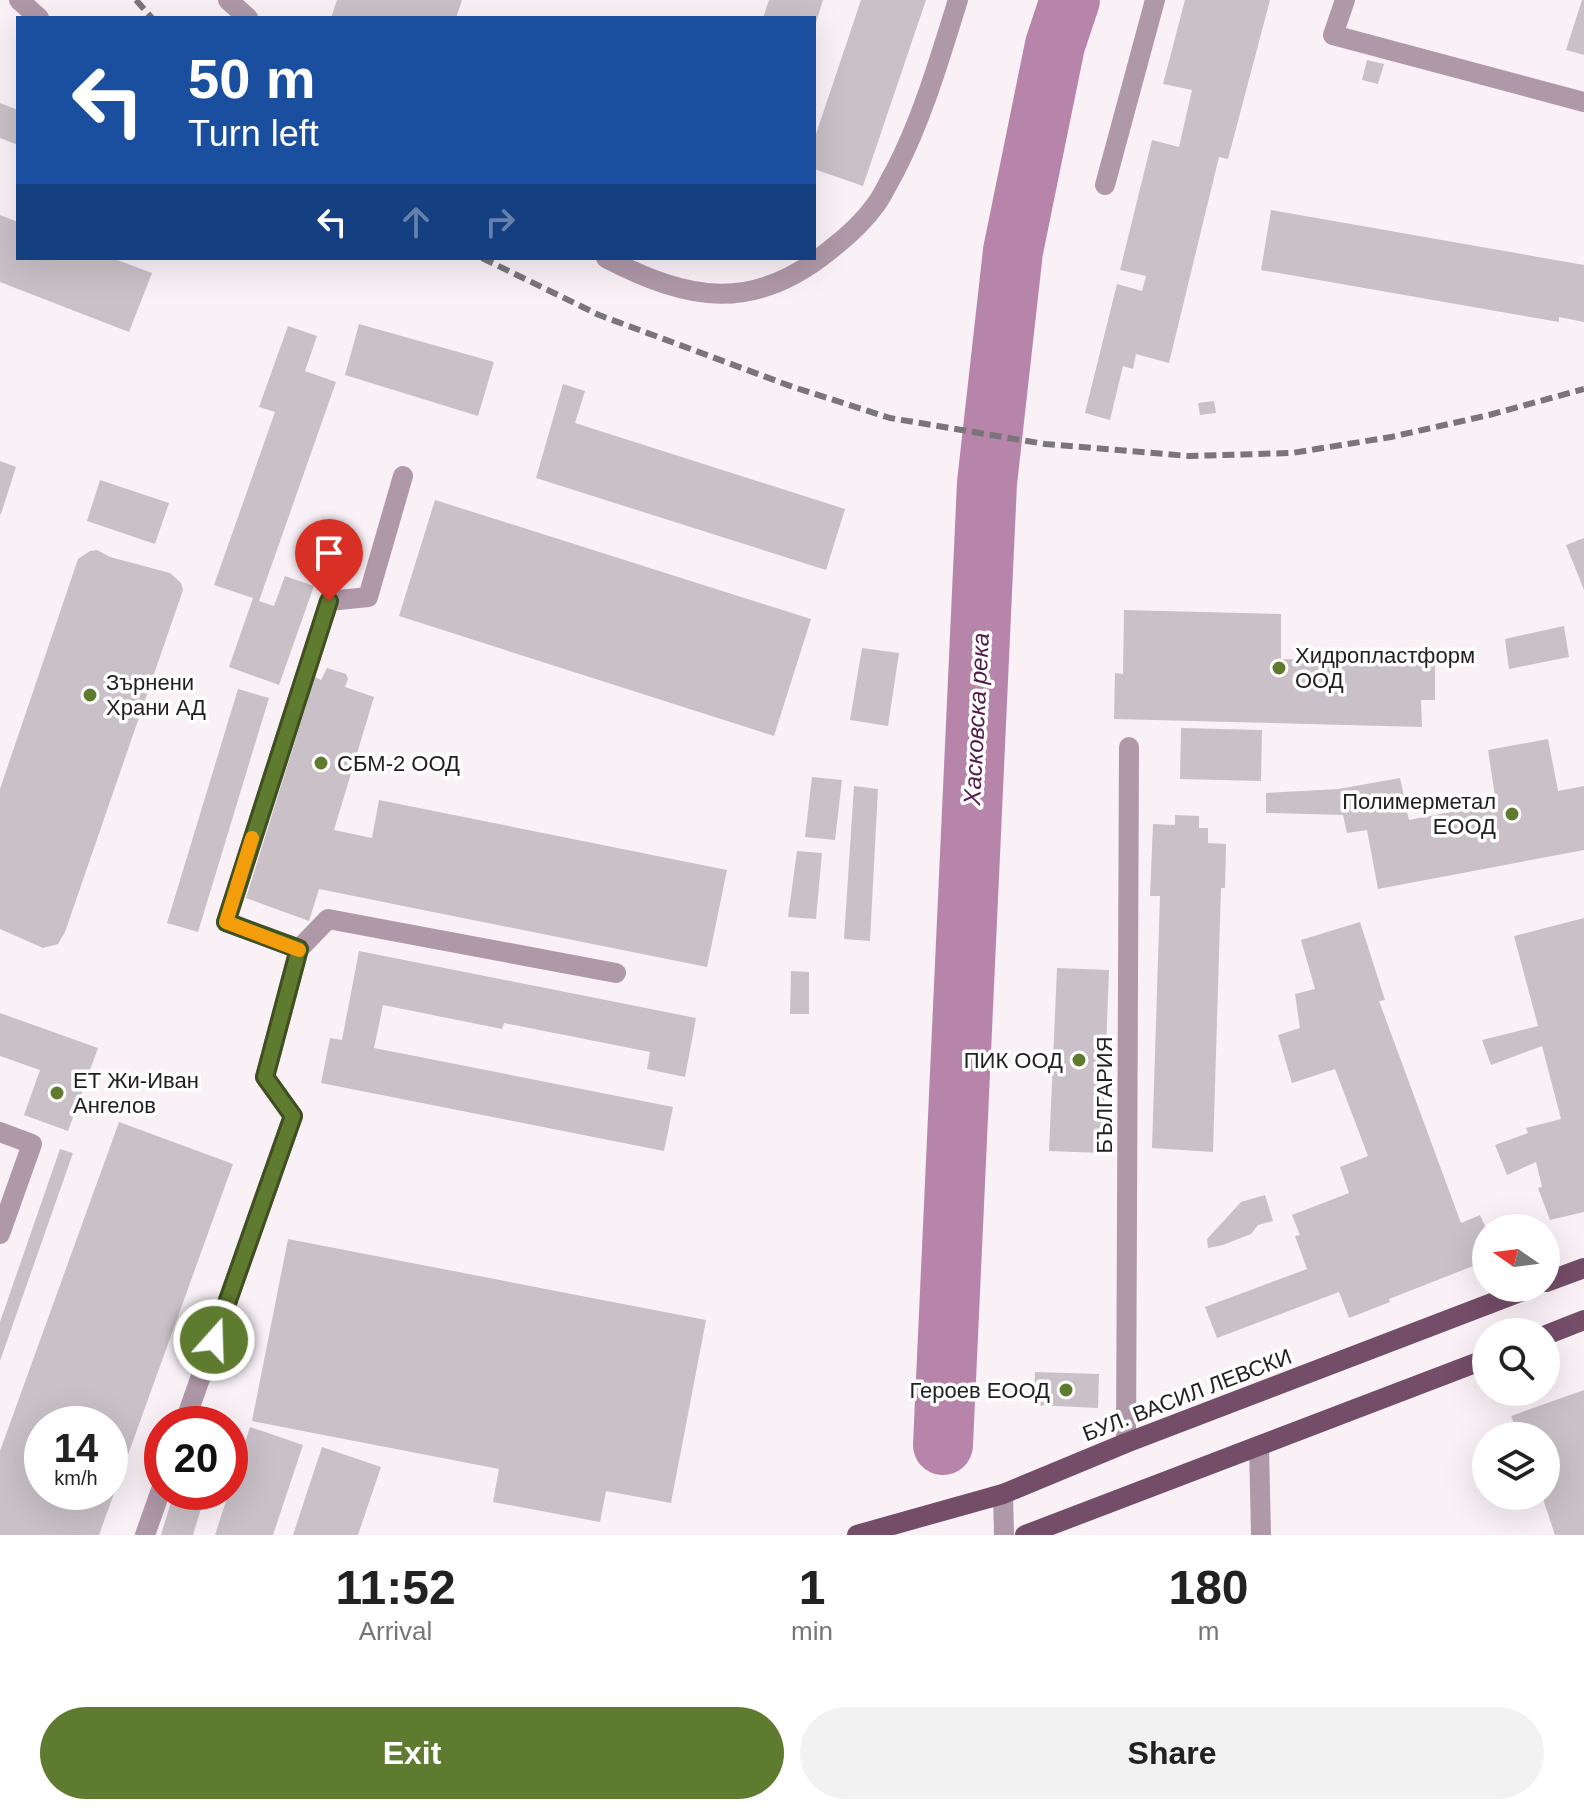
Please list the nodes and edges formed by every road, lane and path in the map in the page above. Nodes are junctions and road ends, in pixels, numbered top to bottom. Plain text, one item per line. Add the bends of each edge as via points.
1 (19, 0) edge
2 (228, 0) edge
3 (958, 0) edge
4 (1155, 0) edge
5 (1345, 0) edge
6 (37, 16) edge
7 (246, 16) edge
8 (1584, 102) edge
9 (1105, 185) dead end
10 (610, 260) edge
11 (403, 476) dead end
12 (1129, 747) dead end
13 (299, 949) junction
14 (616, 973) dead end
15 (0, 1132) edge
16 (0, 1234) edge
17 (1584, 1268) edge
18 (1560, 1277) edge
19 (1494, 1302) edge
20 (1584, 1320) edge
21 (1560, 1329) edge
22 (1472, 1364) edge
23 (190, 1406) edge
24 (1126, 1443) junction
25 (1259, 1446) junction
26 (1003, 1494) junction
27 (154, 1510) edge
28 (145, 1535) edge
29 (857, 1535) edge
30 (1004, 1535) edge
31 (1025, 1535) edge
32 (1261, 1535) edge

1 - 6 street
2 - 7 street
3 - 10 street via 910,141 878,202 806,270 763,289 724,294 672,286
4 - 9 street
5 - 8 street via 1333,35
11 - 13 street via 368,597 329,601 226,922
12 - 24 street, БЪЛГАРИЯ
13 - 14 street via 328,919
13 - 23 street via 265,1077 293,1116
15 - 16 street via 32,1144
17 - 18 main road
19 - 24 main road, БУЛ. ВАСИЛ ЛЕВСКИ
20 - 21 main road
22 - 25 main road
24 - 26 main road, БУЛ. ВАСИЛ ЛЕВСКИ
25 - 31 main road
25 - 32 street
26 - 29 main road, БУЛ. ВАСИЛ ЛЕВСКИ
26 - 30 street
27 - 28 street

